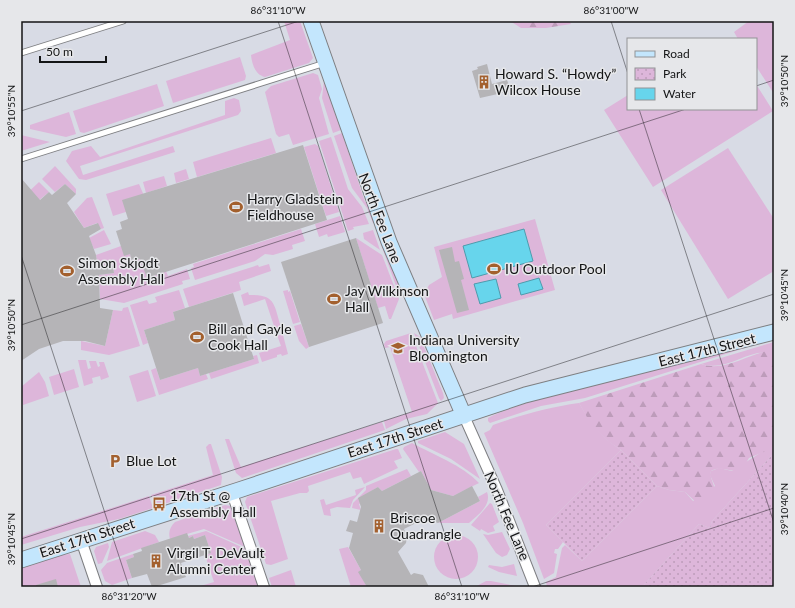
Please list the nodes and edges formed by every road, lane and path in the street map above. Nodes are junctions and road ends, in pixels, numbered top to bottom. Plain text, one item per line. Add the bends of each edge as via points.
1 (123, 21) edge
2 (311, 21) edge
3 (21, 54) edge
4 (326, 63) junction
5 (21, 159) edge
6 (774, 332) edge
7 (464, 416) junction
8 (232, 493) junction
9 (81, 540) junction
10 (21, 560) edge
11 (97, 587) edge
12 (264, 587) edge
13 (536, 587) edge

1 - 3 lane
2 - 4 main road, North Fee Lane
4 - 5 lane
4 - 7 main road, North Fee Lane via 389,242
6 - 7 main road, East 17th Street via 525,395
7 - 8 main road, East 17th Street
7 - 13 street, North Fee Lane
8 - 9 main road, East 17th Street
8 - 12 street
9 - 10 main road, East 17th Street
9 - 11 street

